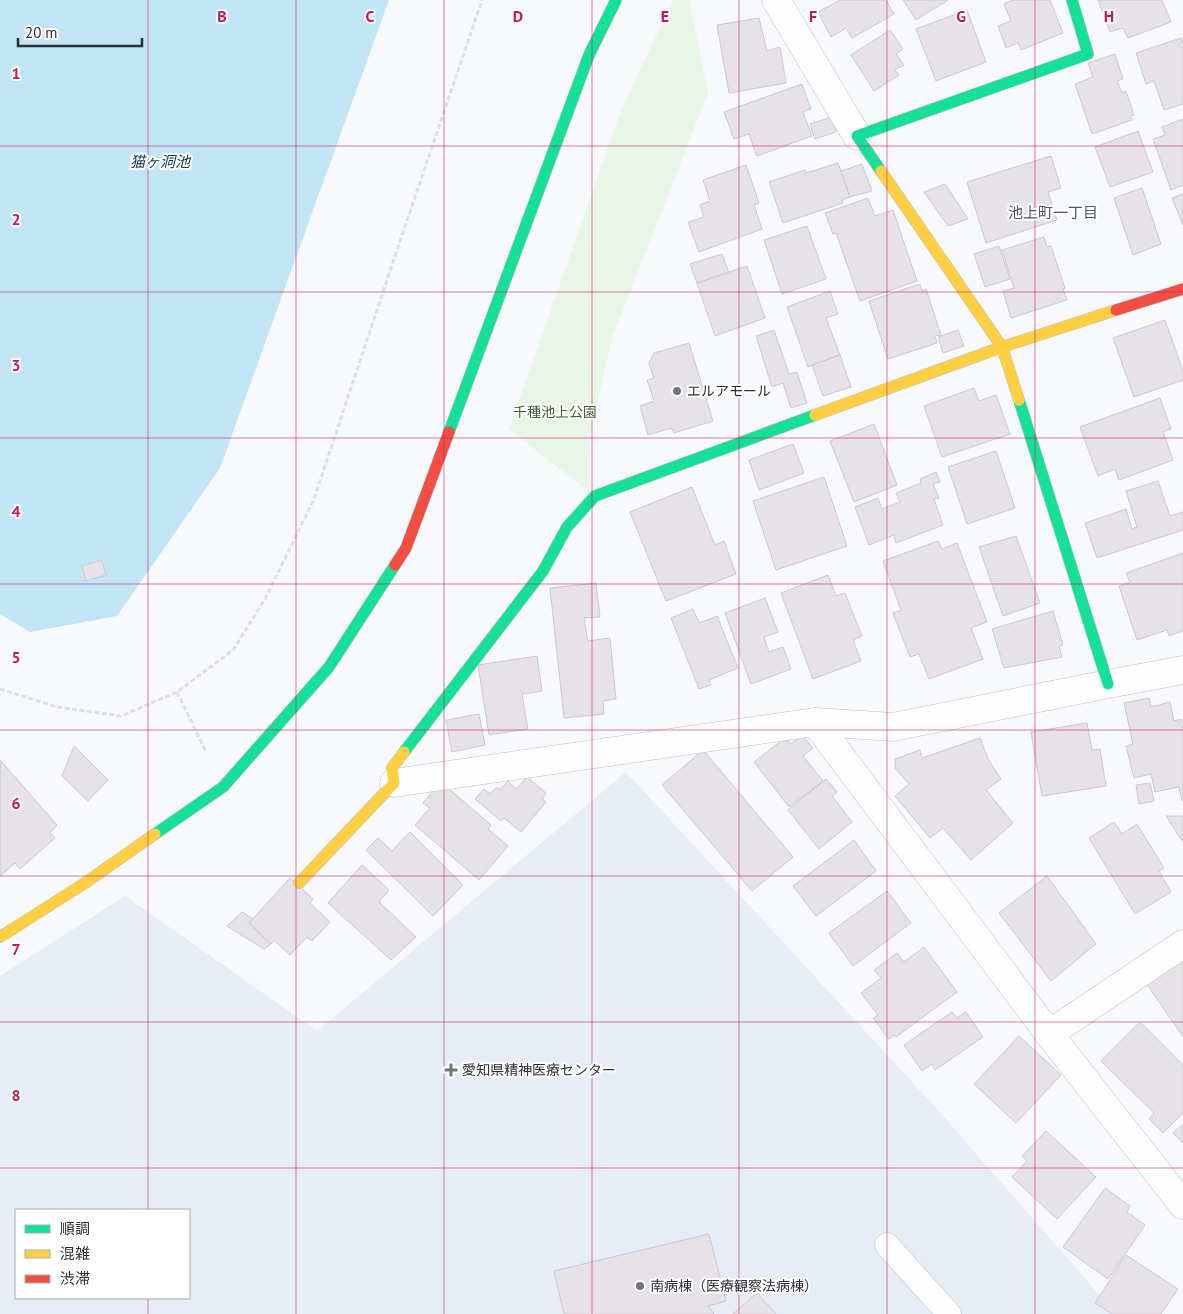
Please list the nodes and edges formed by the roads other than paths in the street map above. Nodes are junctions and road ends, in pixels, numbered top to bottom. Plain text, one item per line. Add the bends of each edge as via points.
1 (616, 0) edge
2 (776, 0) edge
3 (1072, 0) edge
4 (857, 136) junction
5 (1183, 289) edge
6 (1002, 347) junction
7 (1183, 670) edge
8 (1108, 684) junction
9 (815, 722) junction
10 (394, 783) junction
11 (299, 883) dead end
12 (0, 937) edge
13 (1183, 944) edge
14 (1049, 1034) junction
15 (1183, 1205) edge
16 (887, 1246) dead end
17 (949, 1314) edge

1 - 12 street via 589,56 406,548 329,667 223,787 85,883
2 - 4 street
3 - 4 street via 1088,54
4 - 6 street
5 - 6 street
6 - 8 street
6 - 10 street via 595,496 567,527 543,570 392,768
7 - 8 street
8 - 9 street via 893,727
9 - 10 street
9 - 14 street
10 - 11 street
13 - 14 street
14 - 15 street
16 - 17 lane

